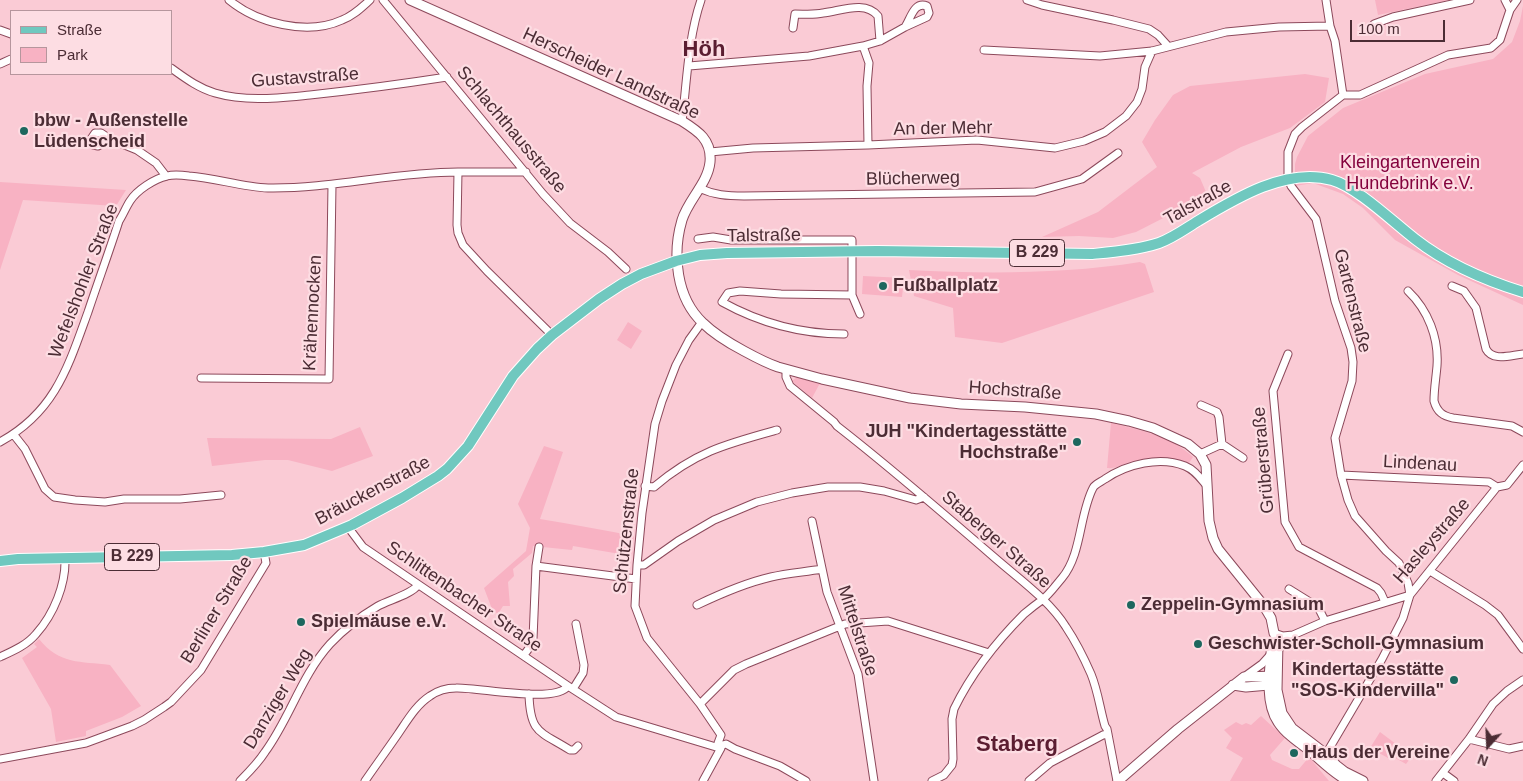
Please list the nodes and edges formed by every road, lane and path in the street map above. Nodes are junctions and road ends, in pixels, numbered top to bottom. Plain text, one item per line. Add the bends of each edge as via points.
1 (229, 0) edge
2 (370, 0) edge
3 (383, 0) edge
4 (410, 0) edge
5 (701, 0) edge
6 (1027, 0) edge
7 (1326, 0) edge
8 (1470, 0) edge
9 (1505, 0) edge
10 (1516, 0) edge
11 (422, 2) edge
12 (1510, 10) junction
13 (1374, 24) dead end
14 (1330, 26) junction
15 (905, 27) dead end
16 (792, 28) dead end
17 (880, 41) junction
18 (863, 46) junction
19 (1168, 46) junction
20 (984, 50) dead end
21 (1152, 50) junction
22 (689, 66) junction
23 (172, 69) edge
24 (447, 77) junction
25 (1343, 96) junction
26 (682, 121) junction
27 (110, 139) dead end
28 (868, 145) junction
29 (710, 152) junction
30 (1118, 153) dead end
31 (458, 172) junction
32 (526, 172) junction
33 (166, 176) junction
34 (1288, 178) junction
35 (332, 185) junction
36 (699, 188) junction
37 (698, 238) dead end
38 (853, 252) junction
39 (676, 261) junction
40 (626, 269) dead end
41 (1452, 286) dead end
42 (1408, 291) dead end
43 (1523, 292) edge
44 (852, 295) junction
45 (860, 314) dead end
46 (702, 322) junction
47 (552, 334) junction
48 (844, 334) dead end
49 (1288, 354) dead end
50 (1523, 354) edge
51 (786, 370) junction
52 (201, 378) dead end
53 (1201, 406) dead end
54 (777, 430) dead end
55 (1523, 432) edge
56 (14, 435) junction
57 (0, 442) edge
58 (1222, 444) junction
59 (1200, 454) junction
60 (1243, 458) dead end
61 (1523, 465) edge
62 (1341, 475) junction
63 (645, 486) junction
64 (1208, 486) junction
65 (1497, 487) junction
66 (221, 495) dead end
67 (924, 497) junction
68 (812, 521) dead end
69 (348, 526) junction
70 (539, 547) dead end
71 (264, 552) junction
72 (65, 558) junction
73 (0, 561) edge
74 (637, 565) junction
75 (536, 566) junction
76 (822, 569) junction
77 (1430, 571) junction
78 (636, 579) junction
79 (418, 585) junction
80 (1289, 589) dead end
81 (1410, 595) junction
82 (1043, 600) junction
83 (1385, 602) junction
84 (697, 606) dead end
85 (1325, 621) junction
86 (576, 624) dead end
87 (841, 626) junction
88 (1274, 633) junction
89 (1293, 635) junction
90 (1523, 649) edge
91 (1274, 652) junction
92 (988, 653) junction
93 (524, 655) junction
94 (0, 657) edge
95 (1272, 679) junction
96 (1523, 680) edge
97 (1245, 682) junction
98 (570, 688) junction
99 (529, 694) junction
100 (1270, 700) junction
101 (700, 704) junction
102 (1108, 734) junction
103 (1469, 739) junction
104 (578, 746) dead end
105 (720, 746) junction
106 (1523, 746) edge
107 (1326, 754) junction
108 (0, 759) edge
109 (1443, 774) junction
110 (240, 781) edge
111 (365, 781) edge
112 (703, 781) edge
113 (806, 781) edge
114 (874, 781) edge
115 (932, 781) edge
116 (1028, 781) edge
117 (1118, 781) edge
118 (1348, 781) edge
119 (1363, 781) edge
120 (1436, 781) edge
121 (1454, 781) edge

1 - 2 street via 246,12 271,22 311,27 341,21
3 - 24 street, Schlachthausstraße
4 - 11 main road, Herscheider Landstraße
5 - 22 street
6 - 19 street via 1149,29
7 - 14 street
8 - 13 street
9 - 12 street
10 - 12 street
11 - 26 main road, Herscheider Landstraße
12 - 25 street via 1500,40 1491,48 1448,54 1360,95
14 - 19 street via 1226,32
14 - 25 street
15 - 17 street
16 - 17 street via 796,14 822,14 862,6 870,8 878,16
17 - 18 street
18 - 22 street via 808,56
18 - 28 street via 869,62
19 - 21 street
20 - 21 street via 1100,56
21 - 28 street, An der Mehr via 1145,67 1142,90 1133,109 1105,132 1084,140 1055,148 977,140
22 - 26 street
23 - 24 street, Gustavstraße via 205,90 250,99 327,93
24 - 32 street, Schlachthausstraße
25 - 34 street via 1295,134 1288,152
26 - 29 main road, Herscheider Landstraße via 699,132
27 - 33 street via 137,150 156,163
28 - 29 street, An der Mehr
29 - 36 main road via 709,166
30 - 36 street, Blücherweg via 1082,179 1035,192 751,197 723,196
31 - 32 street, Wefelshohler Straße
31 - 35 street, Wefelshohler Straße via 421,173
31 - 47 street via 457,225 463,245
32 - 40 street, Schlachthausstraße via 570,222
33 - 35 street, Wefelshohler Straße via 203,177 264,188
33 - 56 street, Wefelshohler Straße via 150,183 130,200 119,221 63,379 46,404
34 - 38 main road, Talstraße / B 229 via 1231,202 1158,243 1111,252
34 - 43 main road, Talstraße / B 229 via 1320,177 1341,183 1438,255 1462,269
34 - 62 street, Gartenstraße via 1316,219 1353,362 1352,381 1335,438
35 - 52 street, Krähennocken via 329,379
36 - 39 main road via 682,219
37 - 38 street, Talstraße via 852,240
38 - 39 main road, Talstraße / B 229 via 727,253
38 - 44 street
39 - 46 main road, Hochstraße via 683,289 692,310
39 - 47 main road, Bräuckenstraße / B 229 via 622,284
41 - 50 street via 1464,291 1476,308 1488,354 1494,357
42 - 55 street via 1428,317 1434,336 1437,365 1434,401 1439,412 1453,418 1512,426
44 - 45 street
44 - 48 street via 740,291 728,293 722,302 786,328
46 - 51 main road, Hochstraße via 741,350
46 - 63 street, Schützenstraße via 685,347 662,400 652,437
47 - 69 main road, Bräuckenstraße / B 229 via 513,376 472,441 447,469 402,498
49 - 83 street, Grüberstraße via 1273,391 1284,522 1299,547 1376,588
51 - 59 main road, Hochstraße via 918,399 1081,412 1117,418 1168,434
51 - 67 street, Staberger Straße via 790,386
53 - 58 street via 1217,412
54 - 63 street via 705,452 654,487
56 - 57 street, Wefelshohler Straße
56 - 66 street via 25,449 45,489 54,496 105,502 180,500
58 - 59 street
58 - 60 street
59 - 64 main road via 1206,465
61 - 65 street, Hasleystraße via 1507,485
62 - 65 street, Lindenau via 1489,482
62 - 81 street, Gartenstraße via 1351,510 1399,563
63 - 74 street, Schützenstraße
64 - 82 street via 1193,470 1164,462 1131,466 1096,485 1068,570
64 - 88 main road via 1213,538 1218,549 1267,611
65 - 77 street, Hasleystraße
67 - 74 street via 916,500 860,487 792,492 726,514 644,565
67 - 82 street, Staberger Straße
68 - 76 street, Mittelstraße
69 - 71 main road, Bräuckenstraße / B 229 via 304,545
69 - 79 street, Schlittenbacher Straße via 363,547
70 - 75 street
71 - 72 main road, Bräuckenstraße / B 229
71 - 108 street, Berliner Straße via 266,563 216,647 201,670 171,702 144,720 86,743
72 - 73 main road, Bräuckenstraße / B 229
72 - 94 street via 60,589 43,625 21,647
74 - 78 street, Schützenstraße
75 - 78 street
75 - 93 street via 533,639
76 - 84 street via 755,581
76 - 87 street, Mittelstraße via 827,592
77 - 81 street, Hasleystraße
77 - 90 street via 1498,615
78 - 101 street, Schützenstraße via 635,606 647,638
79 - 93 street, Schlittenbacher Straße
79 - 110 street, Danziger Weg via 369,612 328,646 308,673 266,752
80 - 85 street via 1318,606
81 - 83 street, Hasleystraße
81 - 107 street via 1382,659
82 - 92 street via 1033,606
82 - 102 street, Staberger Straße via 1066,626 1079,650 1091,675
83 - 85 street, Hasleystraße
85 - 89 street, Hasleystraße
86 - 98 street via 584,665 583,674
87 - 92 street via 888,621
87 - 101 street via 746,664 728,675
87 - 114 street, Mittelstraße via 858,674
88 - 89 street, Hasleystraße
88 - 91 main road
89 - 91 street, Hasleystraße
91 - 95 main road
91 - 97 street
92 - 115 street via 954,709 952,766
93 - 98 street, Schlittenbacher Straße
95 - 97 main road
95 - 100 main road
95 - 107 main road via 1282,714 1292,728
96 - 103 street via 1493,704
97 - 100 main road
97 - 117 main road via 1233,685
98 - 99 street via 554,694
98 - 105 street, Schlittenbacher Straße via 616,717
99 - 104 street via 531,716 537,729 570,750
99 - 111 street via 455,688 429,696 417,707
100 - 118 main road via 1281,727
101 - 105 street, Schützenstraße via 721,735
102 - 116 street via 1050,763
102 - 117 street, Staberger Straße
103 - 106 street via 1508,748
103 - 109 street
105 - 112 street
105 - 113 street, Schlittenbacher Straße via 726,744 780,766
107 - 119 main road via 1345,772
109 - 120 street
109 - 121 street

